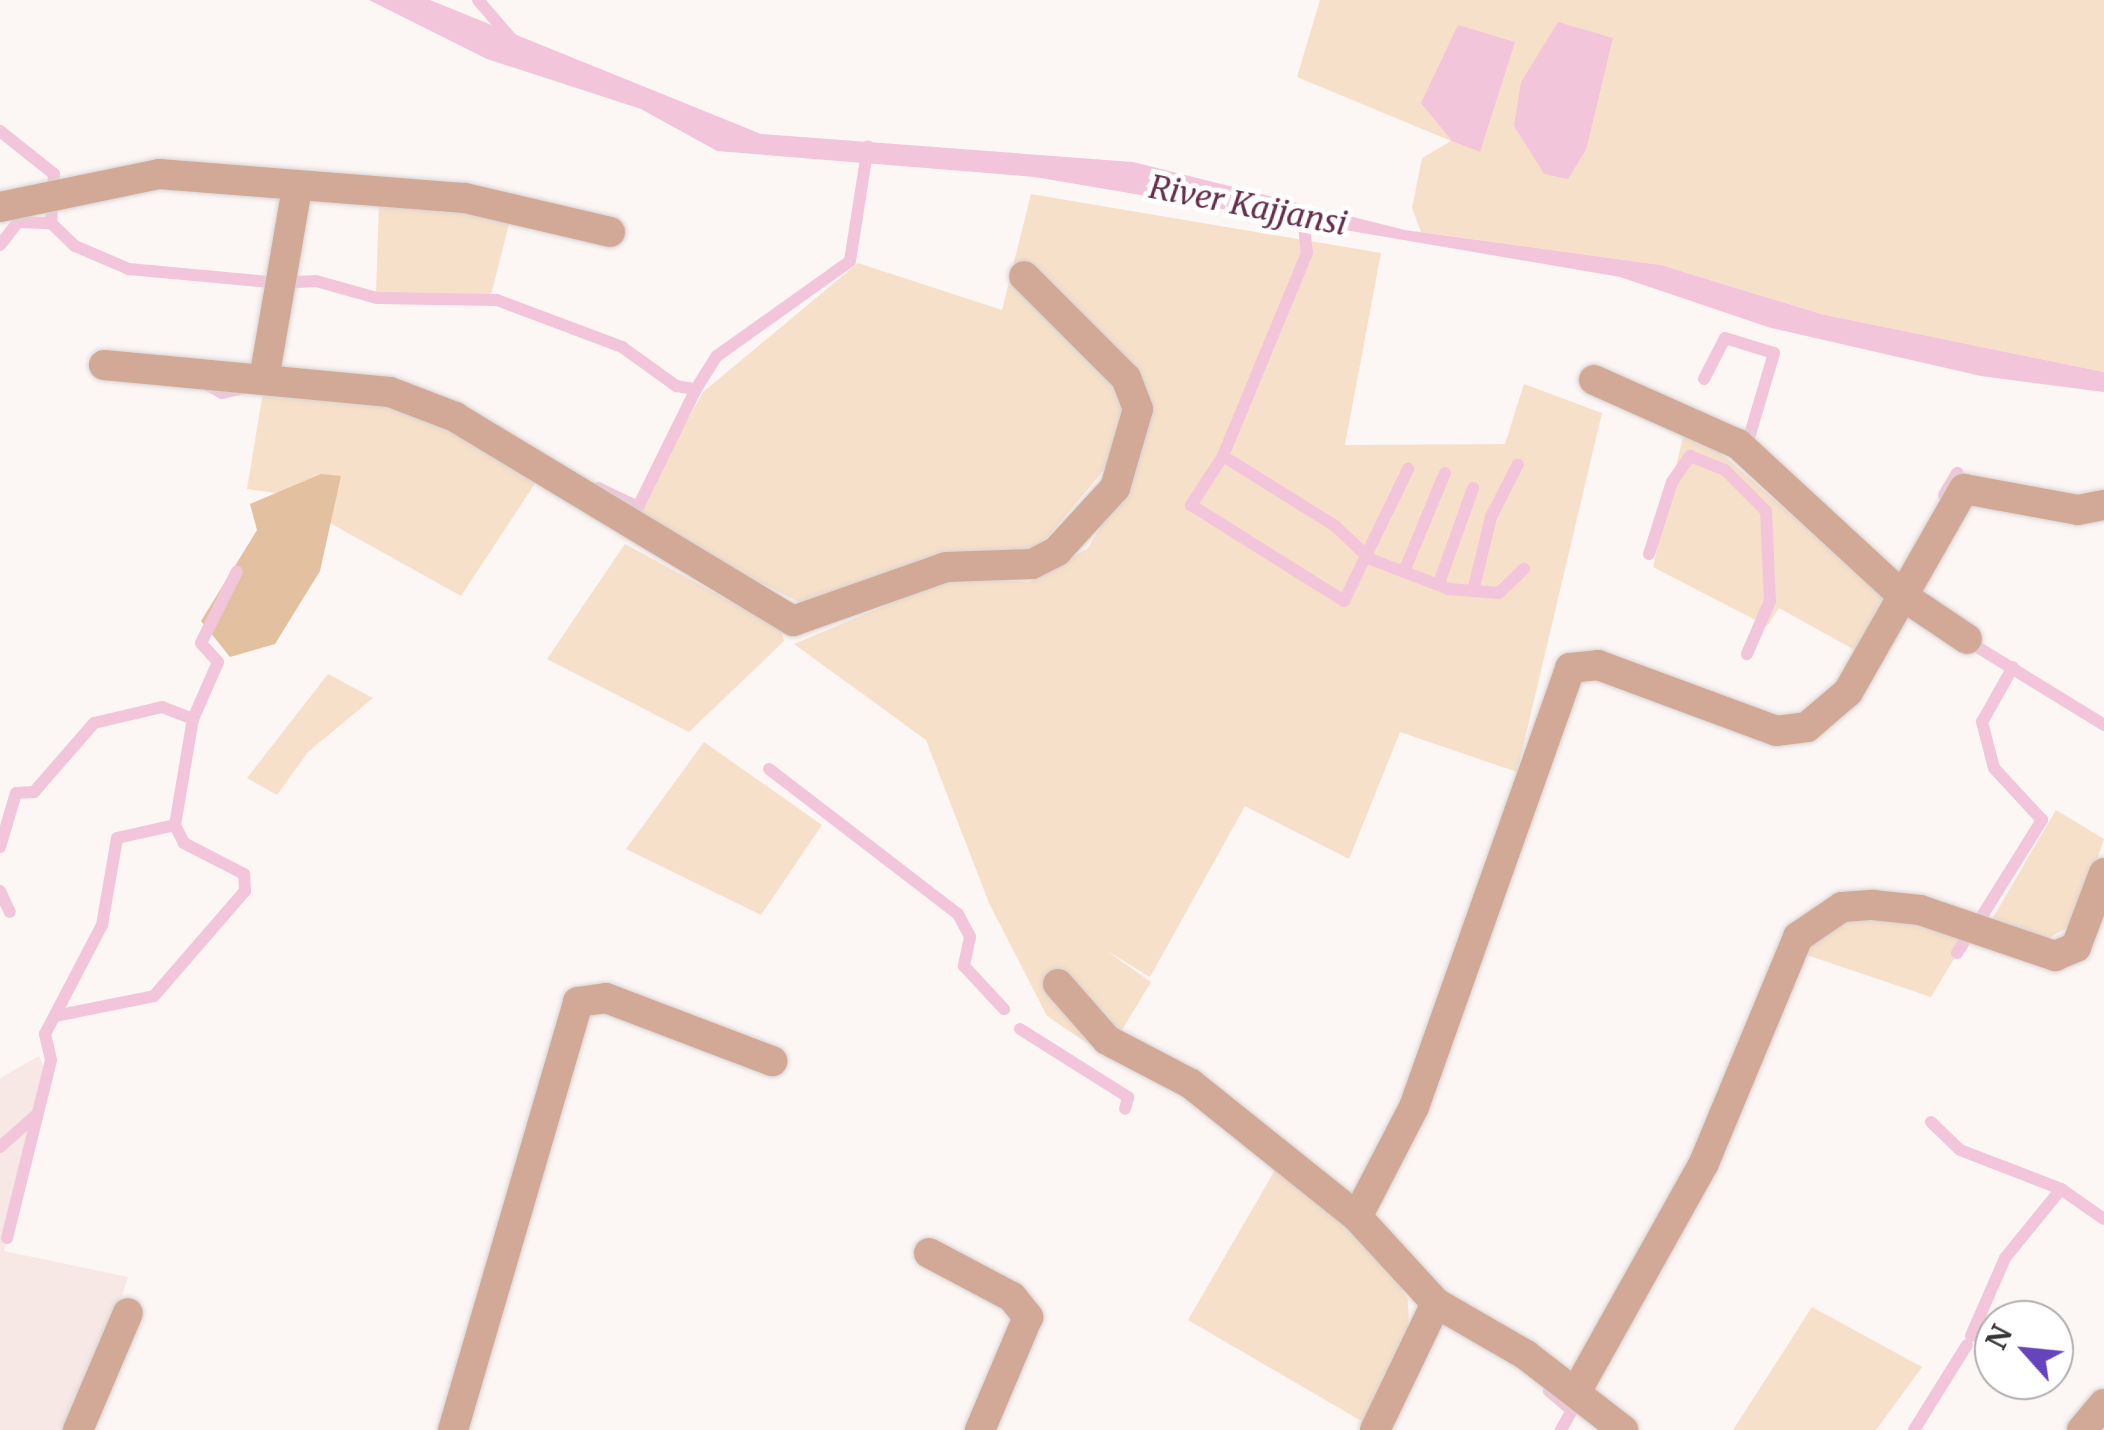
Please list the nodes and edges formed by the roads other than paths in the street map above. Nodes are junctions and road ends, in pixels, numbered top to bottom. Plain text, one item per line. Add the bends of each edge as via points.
1 (297, 187) junction
2 (0, 207) edge
3 (610, 232) dead end
4 (1024, 276) dead end
5 (104, 365) dead end
6 (264, 379) junction
7 (1594, 380) dead end
8 (2104, 505) edge
9 (1903, 596) junction
10 (1967, 638) dead end
11 (2104, 873) edge
12 (1058, 984) dead end
13 (772, 1061) dead end
14 (1357, 1217) junction
15 (929, 1253) dead end
16 (1436, 1302) junction
17 (128, 1314) dead end
18 (1576, 1392) junction
19 (2104, 1404) edge
20 (78, 1430) edge
21 (453, 1430) edge
22 (980, 1430) edge
23 (1375, 1430) edge
24 (1624, 1430) edge
25 (2082, 1430) edge

1 - 2 street via 132,175
1 - 3 street via 466,198
1 - 6 street
4 - 6 street via 1126,378 1138,408 1115,488 1057,551 1032,564 946,567 793,621 455,417 390,392
5 - 6 street
7 - 9 street via 1738,444
8 - 9 street via 2078,510 1964,489
9 - 10 street
9 - 14 street via 1848,692 1807,728 1776,731 1598,665 1570,668 1414,1108
11 - 18 street via 2076,947 2055,956 1920,910 1873,905 1842,906 1798,937 1704,1163
12 - 14 street via 1107,1040 1191,1084
13 - 21 street via 606,998 578,1002
14 - 16 street
15 - 22 street via 1012,1297 1028,1317
16 - 18 street
16 - 23 street
17 - 20 street
18 - 24 street
19 - 25 street

